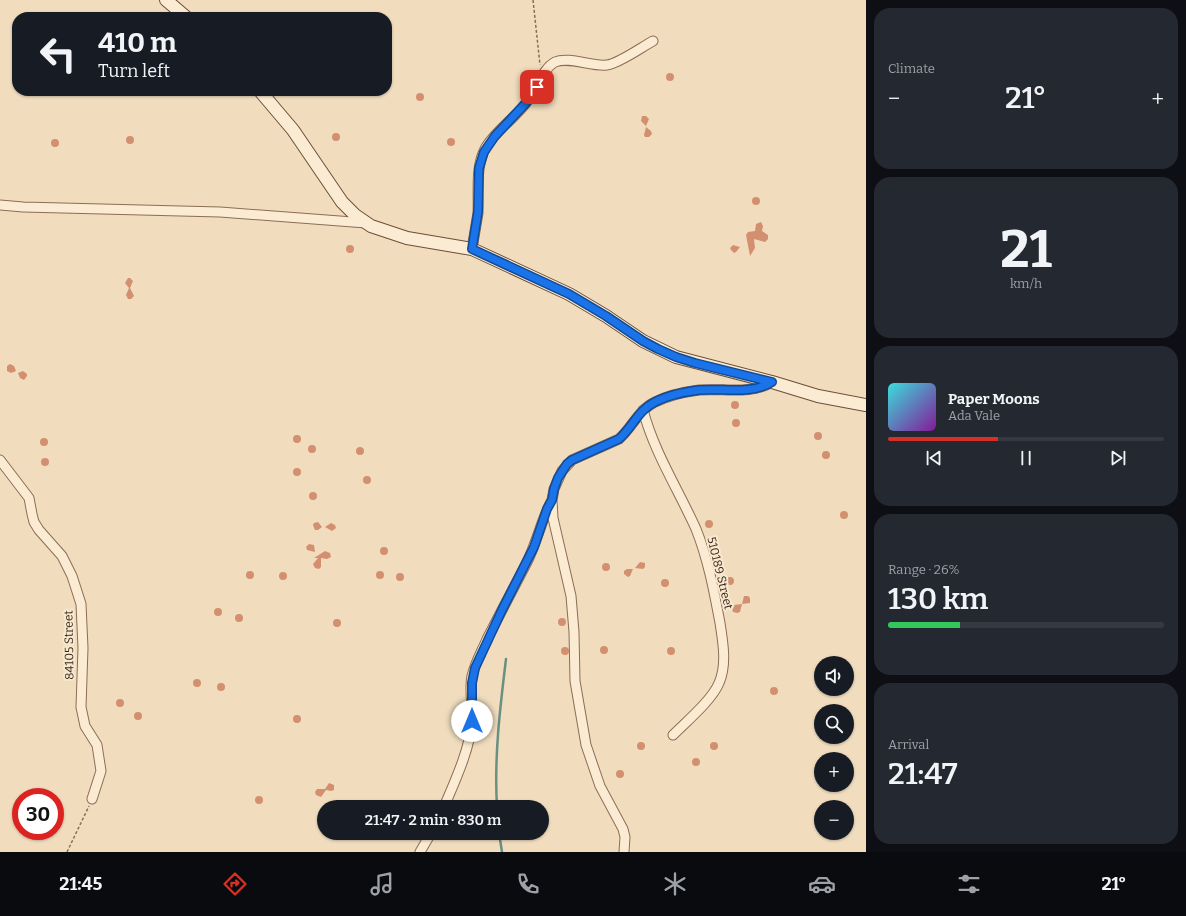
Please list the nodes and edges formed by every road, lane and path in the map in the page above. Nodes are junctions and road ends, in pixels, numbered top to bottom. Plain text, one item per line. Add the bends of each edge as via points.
1 (166, 0) edge
2 (533, 0) edge
3 (180, 12) edge
4 (653, 41) dead end
5 (541, 79) junction
6 (264, 96) edge
7 (0, 205) edge
8 (366, 223) junction
9 (472, 249) junction
10 (772, 382) junction
11 (866, 405) edge
12 (643, 410) junction
13 (0, 460) edge
14 (552, 500) junction
15 (673, 735) dead end
16 (92, 799) joint
17 (447, 800) edge
18 (427, 840) edge
19 (66, 852) edge
20 (420, 852) edge
21 (624, 852) edge

1 - 3 street
2 - 5 path
4 - 5 street via 607,66 556,62
5 - 9 street via 526,103 495,136 484,152 479,168 478,212
6 - 8 street via 293,130 342,202
7 - 8 street via 220,212
8 - 9 street via 407,238
9 - 10 street via 569,294 664,352 695,363
10 - 11 street via 818,396
10 - 12 street via 757,389 699,390 680,393 655,402
12 - 14 street via 619,439 567,464 558,478
12 - 15 street, 510189 Street via 650,435 703,549 714,589 723,640 723,668 718,685 711,696
13 - 16 street, 84105 Street via 29,498 34,522 39,530 62,556 81,604 81,707 85,726 97,745 101,771
14 - 17 street via 527,564 475,668 472,683 471,734
14 - 21 street via 571,596 575,681 586,745 600,786 623,829
16 - 19 path
18 - 20 street

